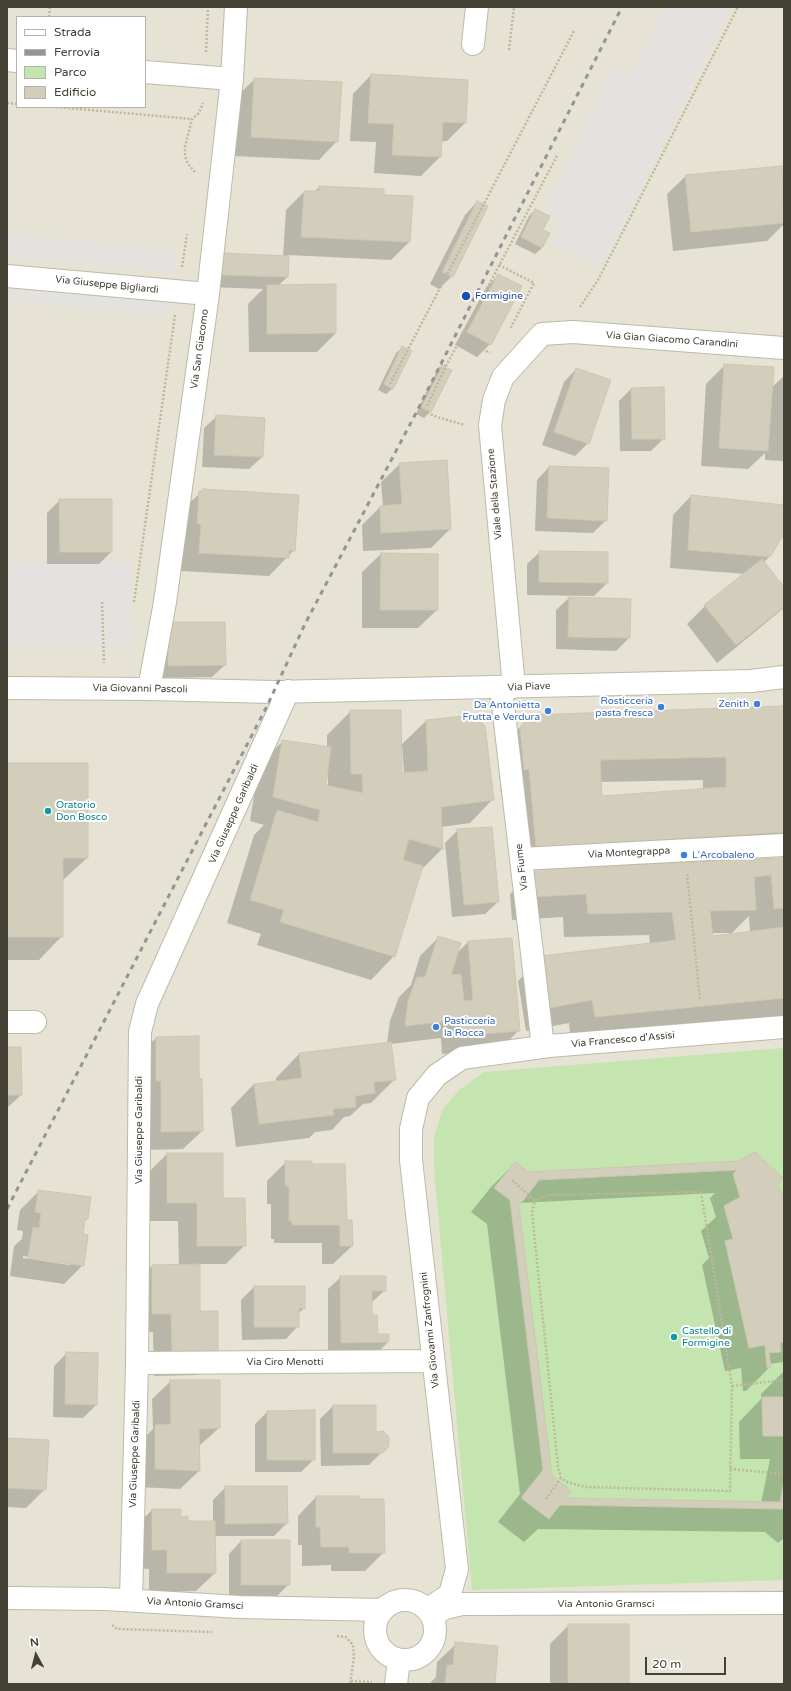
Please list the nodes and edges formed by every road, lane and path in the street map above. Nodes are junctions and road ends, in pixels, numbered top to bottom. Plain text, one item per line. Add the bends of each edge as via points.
1 (236, 7) edge
2 (477, 7) edge
3 (514, 7) edge
4 (738, 7) edge
5 (574, 31) dead end
6 (473, 44) dead end
7 (509, 50) dead end
8 (146, 72) edge
9 (232, 79) junction
10 (67, 108) edge
11 (192, 119) dead end
12 (558, 154) dead end
13 (499, 265) junction
14 (7, 276) edge
15 (208, 294) junction
16 (579, 308) dead end
17 (510, 330) dead end
18 (560, 333) joint
19 (461, 338) junction
20 (784, 348) edge
21 (496, 356) dead end
22 (446, 366) junction
23 (390, 384) dead end
24 (427, 406) dead end
25 (469, 426) dead end
26 (102, 602) dead end
27 (784, 677) edge
28 (7, 688) edge
29 (105, 688) junction
30 (149, 688) junction
31 (508, 688) junction
32 (281, 691) junction
33 (784, 845) edge
34 (521, 859) junction
35 (687, 870) dead end
36 (700, 999) dead end
37 (7, 1022) edge
38 (35, 1022) dead end
39 (784, 1027) edge
40 (543, 1047) junction
41 (462, 1058) joint
42 (512, 1180) dead end
43 (535, 1201) junction
44 (433, 1361) junction
45 (137, 1362) junction
46 (784, 1380) edge
47 (732, 1386) junction
48 (730, 1469) junction
49 (784, 1474) edge
50 (561, 1478) junction
51 (546, 1499) dead end
52 (7, 1598) edge
53 (131, 1600) junction
54 (784, 1603) edge
55 (383, 1610) junction
56 (429, 1613) junction
57 (334, 1635) dead end
58 (399, 1660) junction
59 (351, 1682) edge
60 (387, 1683) edge

1 - 9 street, Via San Giacomo
2 - 6 street
3 - 7 path
4 - 16 path via 598,280
5 - 23 path
8 - 9 street
9 - 15 street, Via San Giacomo
10 - 11 path
12 - 13 path
13 - 17 path via 534,283
13 - 19 path
14 - 15 street, Via Giuseppe Bigliardi
15 - 30 street, Via San Giacomo via 165,602
18 - 20 street, Via Gian Giacomo Carandini
18 - 31 street, Viale della Stazione via 542,334 503,377 494,400 490,425
19 - 21 path
19 - 22 path
22 - 24 path
22 - 25 path via 442,364 420,410
26 - 29 path
27 - 31 street, Via Piave via 751,681
28 - 29 street, Via Giovanni Pascoli
29 - 30 street, Via Giovanni Pascoli
30 - 32 street, Via Giovanni Pascoli
31 - 32 street, Via Piave
31 - 34 street, Via Fiume
32 - 45 street, Via Giuseppe Garibaldi via 147,1004 140,1032
33 - 34 street, Via Montegrappa
34 - 40 street, Via Fiume
35 - 36 path
37 - 38 street
39 - 40 street, Via Francesco d'Assisi
40 - 41 street, Via Francesco d'Assisi
41 - 44 street, Via Giovanni Zanfrognini via 437,1075 418,1098 411,1129 411,1160
42 - 43 path
43 - 47 path via 548,1195 701,1192
43 - 50 path via 532,1213
44 - 45 street, Via Ciro Menotti
44 - 56 street, Via Giovanni Zanfrognini via 456,1569 450,1594
45 - 53 street, Via Giuseppe Garibaldi
46 - 47 path
47 - 48 path
48 - 49 path
48 - 50 path via 730,1491 585,1487
50 - 51 path
52 - 53 street, Via Antonio Gramsci
53 - 55 street, Via Antonio Gramsci via 240,1607
54 - 56 street, Via Antonio Gramsci via 462,1604
55 - 56 street via 389,1605 405,1600 421,1605
55 - 58 street via 376,1624 377,1640 385,1652
56 - 58 street via 435,1625 432,1644 418,1657
57 - 59 path via 346,1637 352,1645 354,1657
58 - 60 street
59 - 60 path

